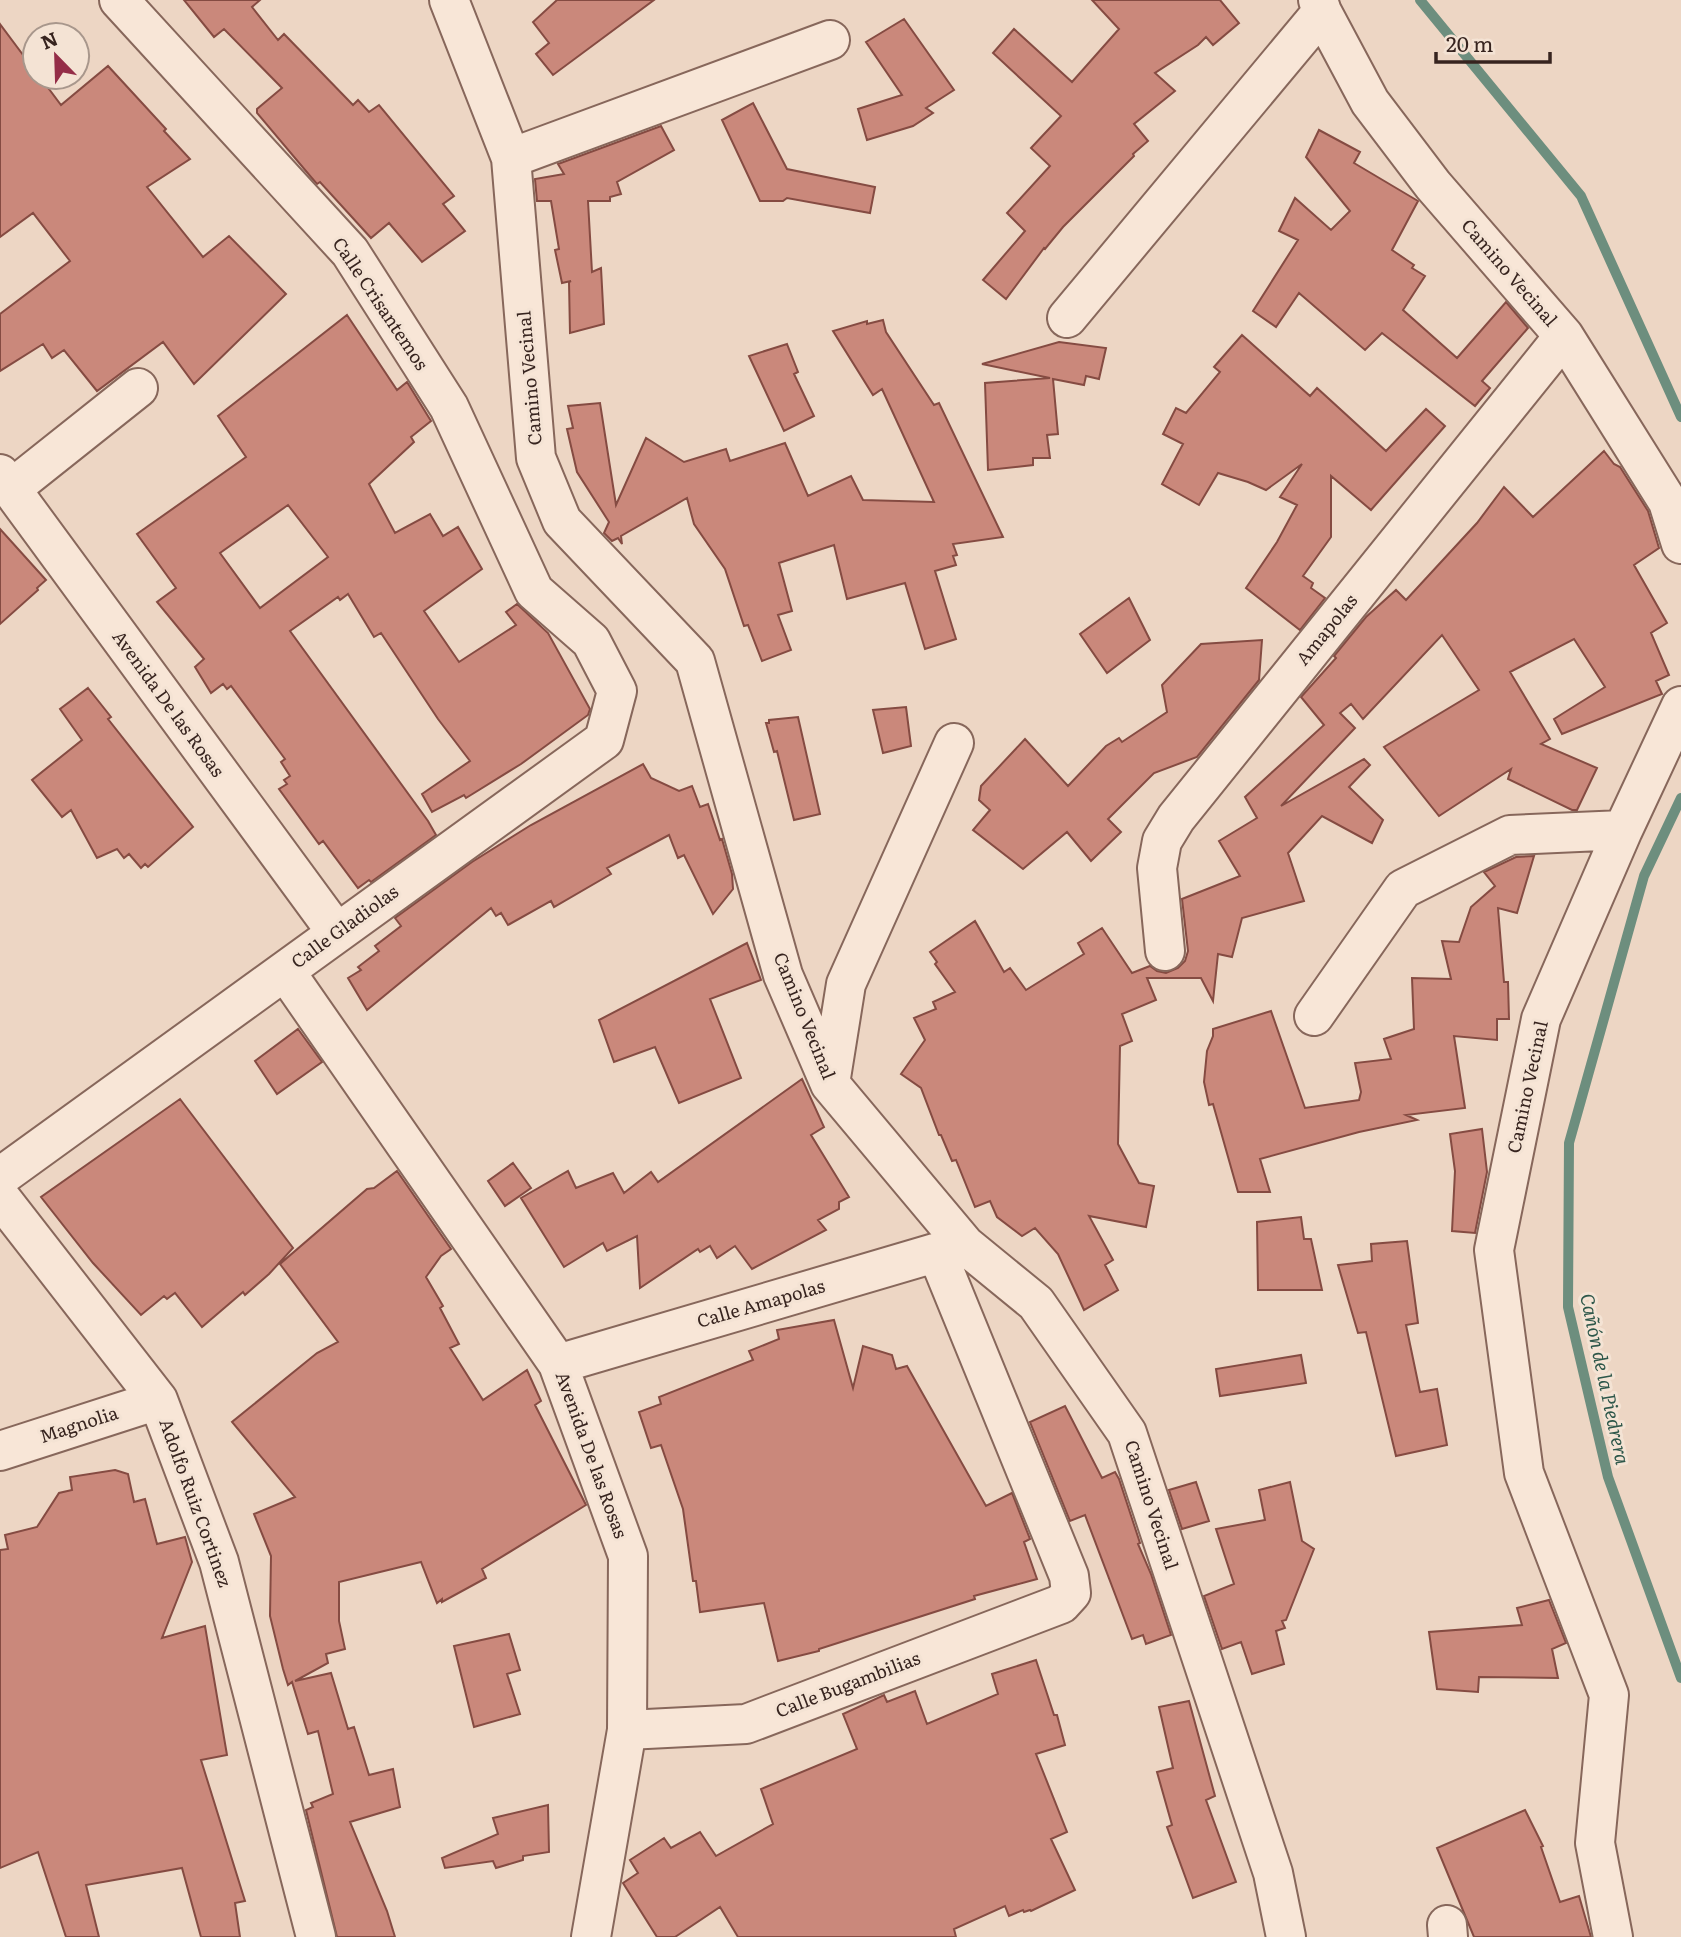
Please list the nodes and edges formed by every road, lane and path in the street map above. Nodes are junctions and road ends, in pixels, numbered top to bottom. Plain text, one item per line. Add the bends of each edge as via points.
1 (119, 0) edge
2 (449, 0) edge
3 (1320, 6) edge
4 (830, 40) dead end
5 (511, 158) junction
6 (1067, 318) dead end
7 (1564, 336) junction
8 (138, 388) dead end
9 (6, 482) edge
10 (1681, 544) edge
11 (591, 641) joint
12 (1681, 706) edge
13 (954, 743) dead end
14 (1623, 830) junction
15 (337, 933) junction
16 (1165, 951) dead end
17 (285, 971) junction
18 (1314, 1016) dead end
19 (830, 1084) junction
20 (0, 1177) edge
21 (0, 1197) edge
22 (951, 1249) junction
23 (558, 1364) junction
24 (158, 1400) junction
25 (0, 1451) edge
26 (627, 1730) junction
27 (316, 1937) edge
28 (591, 1937) edge
29 (1286, 1937) edge
30 (1613, 1937) edge

1 - 11 street, Calle Crisantemos via 350,252 449,407 534,591
2 - 5 street, Camino Vecinal
3 - 6 street
3 - 7 street, Camino Vecinal via 1370,102 1433,185
4 - 5 street
5 - 19 street, Camino Vecinal via 536,458 562,521 695,661 783,975
7 - 10 street, Camino Vecinal via 1668,502
7 - 16 street, Amapolas via 1176,818 1162,841 1157,868
8 - 9 street
9 - 15 street, Avenida De las Rosas
11 - 15 street, Calle Gladiolas via 617,691 604,740
12 - 14 street, Camino Vecinal
13 - 19 street via 846,984
14 - 18 street via 1510,835 1403,888
14 - 30 street, Camino Vecinal via 1541,1019 1494,1250 1524,1473 1609,1695 1595,1843
15 - 17 street, Calle Gladiolas
17 - 20 street, Calle Gladiolas
17 - 23 street, Avenida De las Rosas
19 - 22 street, Camino Vecinal
21 - 24 street, Adolfo Ruiz Cortinez
22 - 23 street, Calle Amapolas
22 - 26 street, Calle Bugambilias via 1069,1576 1071,1593 1062,1604 746,1724
22 - 29 street, Camino Vecinal via 1036,1303 1127,1433 1273,1873
23 - 26 street, Avenida De las Rosas via 628,1556
24 - 25 street, Magnolia
24 - 27 street, Adolfo Ruiz Cortinez via 219,1562
26 - 28 street, Avenida De las Rosas

